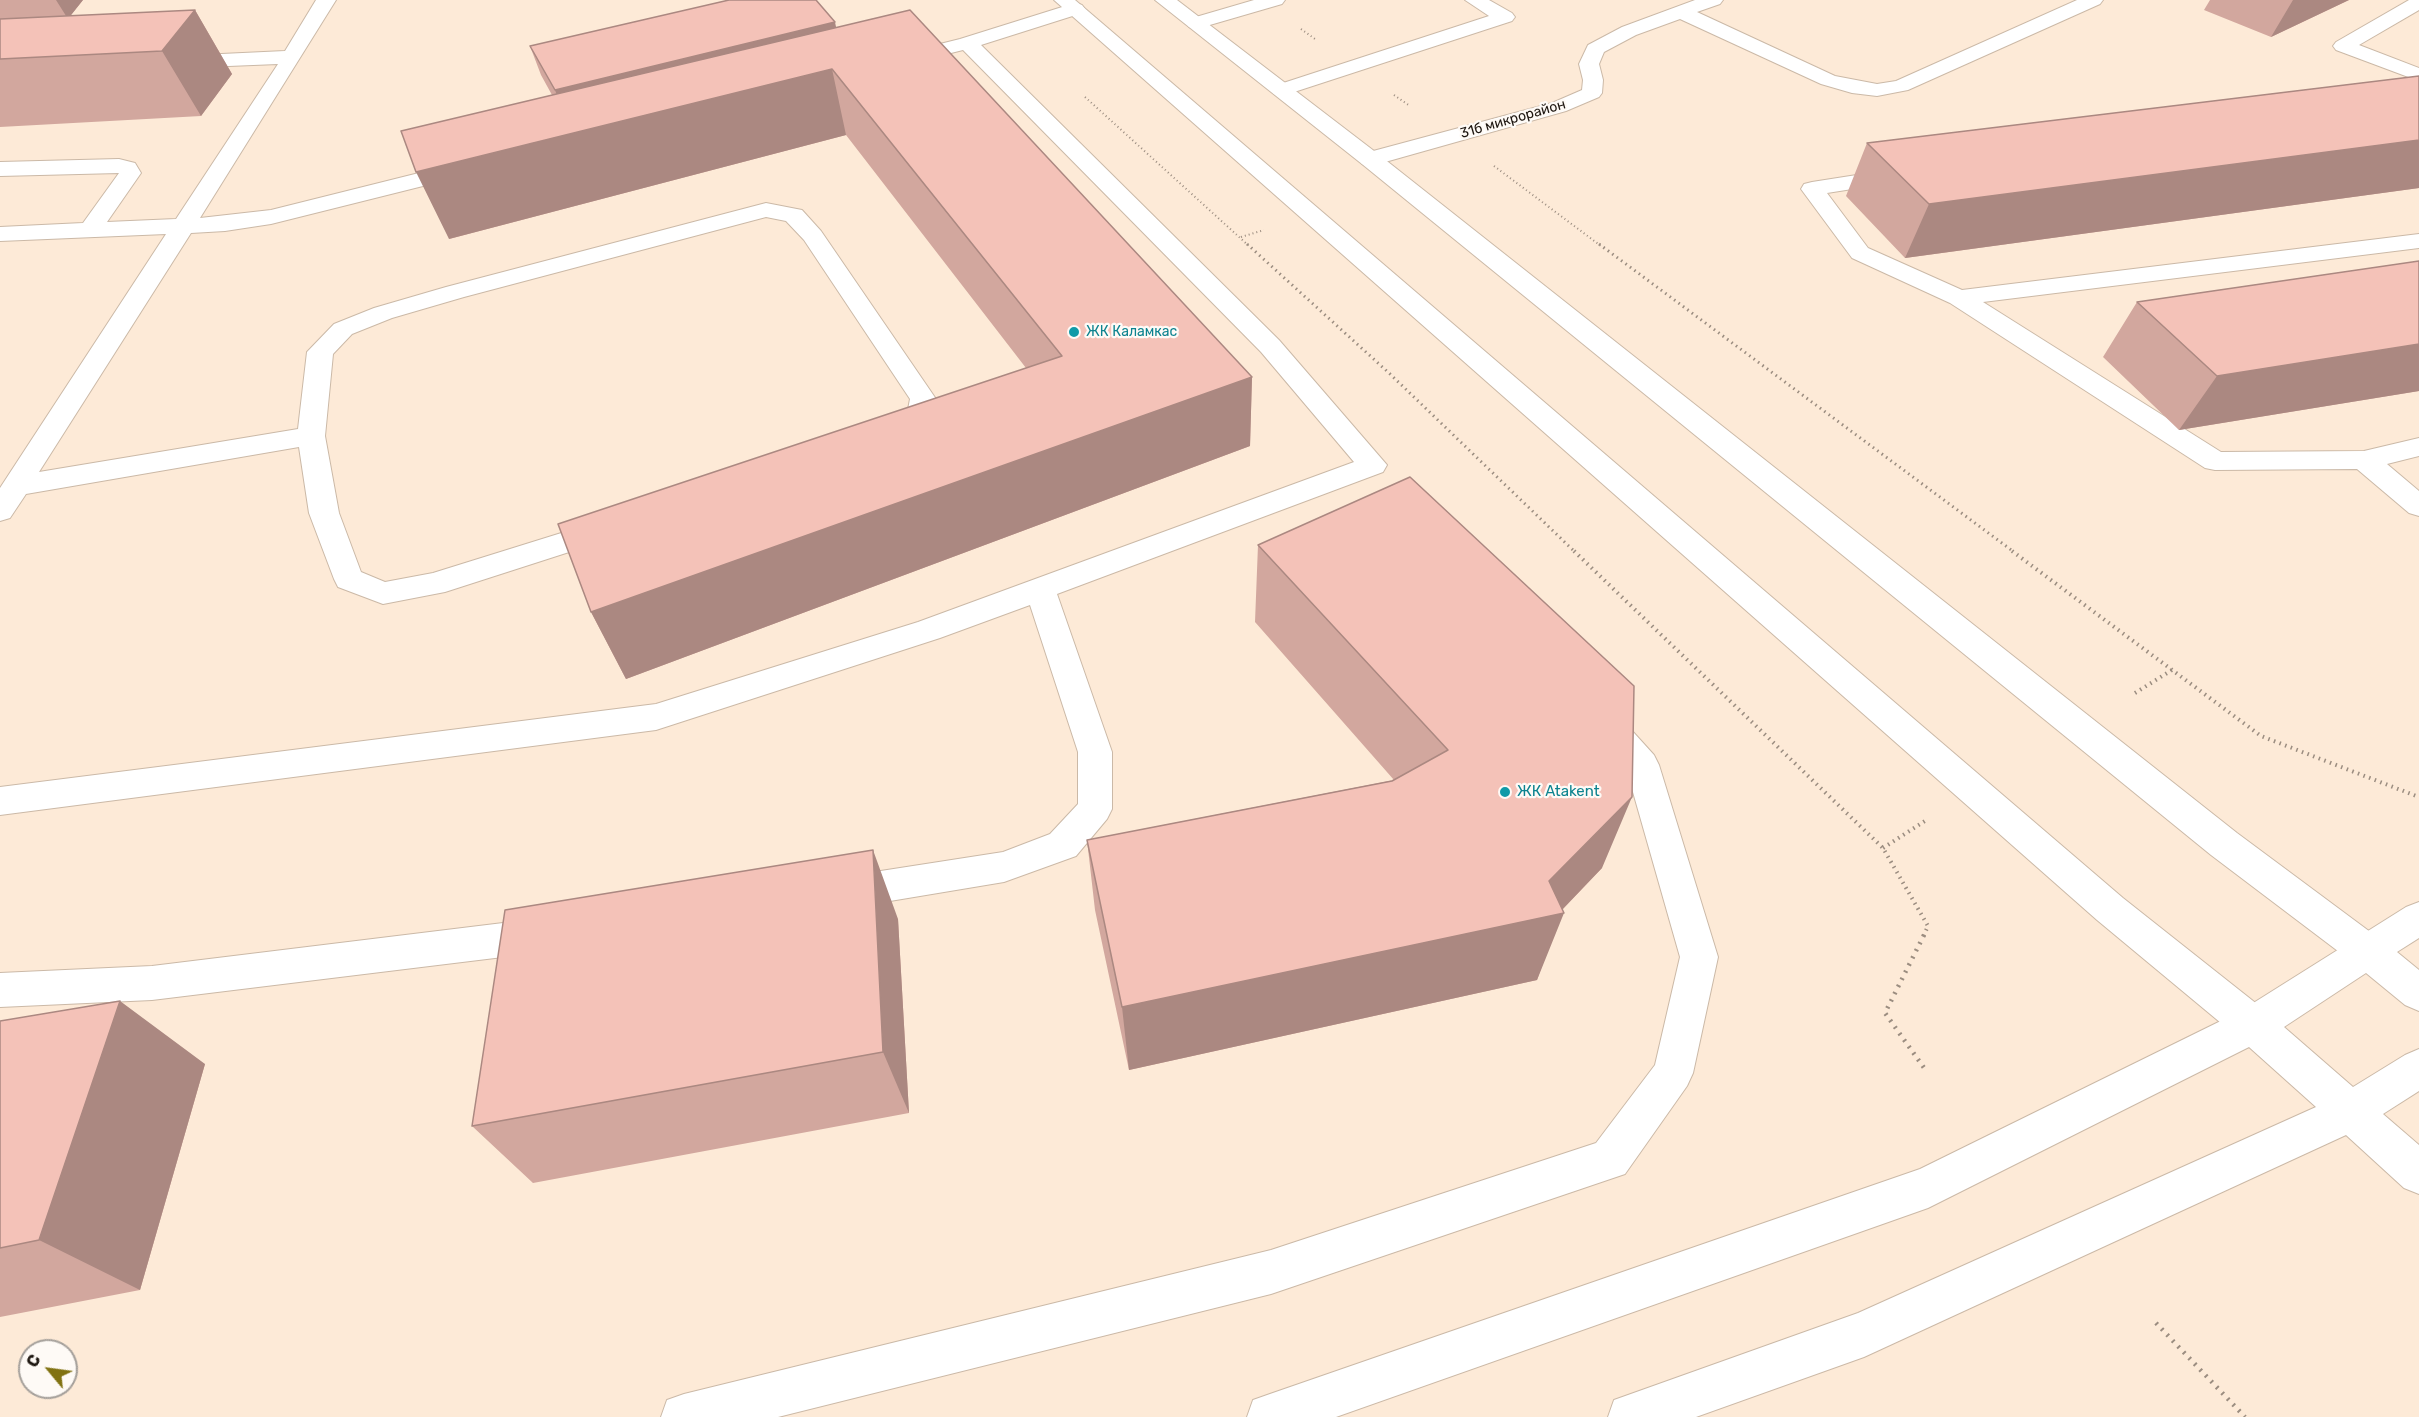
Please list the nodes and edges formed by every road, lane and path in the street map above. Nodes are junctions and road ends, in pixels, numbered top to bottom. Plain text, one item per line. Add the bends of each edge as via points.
1 (326, 0) edge
2 (1166, 0) edge
3 (1475, 0) edge
4 (1713, 0) edge
5 (1270, 1) edge
6 (2088, 2) edge
7 (2419, 2) edge
8 (1070, 5) edge
9 (1681, 12) junction
10 (1196, 23) junction
11 (967, 43) junction
12 (292, 57) junction
13 (152, 64) edge
14 (874, 66) edge
15 (1353, 67) junction
16 (2415, 87) edge
17 (1281, 90) junction
18 (1081, 93) dead end
19 (1453, 136) junction
20 (1370, 159) junction
21 (492, 162) edge
22 (0, 169) edge
23 (1917, 172) edge
24 (183, 226) junction
25 (1270, 228) dead end
26 (90, 230) junction
27 (0, 234) edge
28 (1241, 237) junction
29 (2419, 241) edge
30 (1959, 298) junction
31 (311, 436) junction
32 (2419, 447) edge
33 (2364, 460) junction
34 (16, 486) junction
35 (2419, 507) edge
36 (0, 511) edge
37 (1040, 589) junction
38 (2173, 670) junction
39 (2135, 693) dead end
40 (1579, 695) edge
41 (2419, 797) edge
42 (0, 801) edge
43 (1928, 819) dead end
44 (1883, 848) junction
45 (806, 898) edge
46 (2419, 918) edge
47 (572, 931) edge
48 (2368, 952) junction
49 (0, 990) edge
50 (2419, 993) edge
51 (2253, 1025) junction
52 (2419, 1068) edge
53 (1927, 1072) dead end
54 (2349, 1113) junction
55 (2419, 1173) edge
56 (2156, 1323) dead end
57 (684, 1417) edge
58 (1270, 1417) edge
59 (1630, 1417) edge
60 (2245, 1417) edge

1 - 12 street
2 - 10 street
3 - 15 street via 1505,17
4 - 9 street, 31б микрорайон
5 - 10 street
5 - 15 path
6 - 9 street via 1901,86 1877,90 1828,80
7 - 16 street via 2343,46
8 - 11 street
8 - 51 street via 2110,909
9 - 19 street, 31б микрорайон via 1629,31 1595,49 1589,64 1592,93 1559,107
10 - 17 street
11 - 14 street
11 - 37 street via 1270,346 1385,479
12 - 13 street
12 - 24 street
15 - 17 street
15 - 19 path
17 - 20 street
18 - 28 path
19 - 20 street, 31б микрорайон
19 - 38 path
20 - 48 street via 2224,844
21 - 24 street via 271,217
22 - 26 street via 127,168 130,173
23 - 30 street via 1812,189 1860,253
24 - 26 street
24 - 34 street
25 - 28 path
26 - 27 street
28 - 44 path via 1389,373
29 - 30 street
30 - 33 street via 2215,461
31 - 31 street via 324,513 349,579 383,593 486,569 857,450 919,425 923,399 813,236 794,215 766,210 455,292 343,329 320,352
31 - 34 street
32 - 33 street
33 - 35 street
34 - 36 street
37 - 42 street via 929,630 656,717
37 - 45 street via 1095,752 1095,808 1063,845 1004,867
38 - 39 path
38 - 41 path via 2261,736
40 - 57 street via 1642,765 1699,957 1673,1073 1610,1159 1271,1272
43 - 44 path
44 - 53 path via 1928,926 1885,1012
46 - 48 street
47 - 49 street via 152,983
48 - 50 street
48 - 51 street
51 - 54 street
51 - 58 street via 1928,1187
52 - 54 street
54 - 55 street
54 - 59 street via 1864,1334
56 - 60 path

